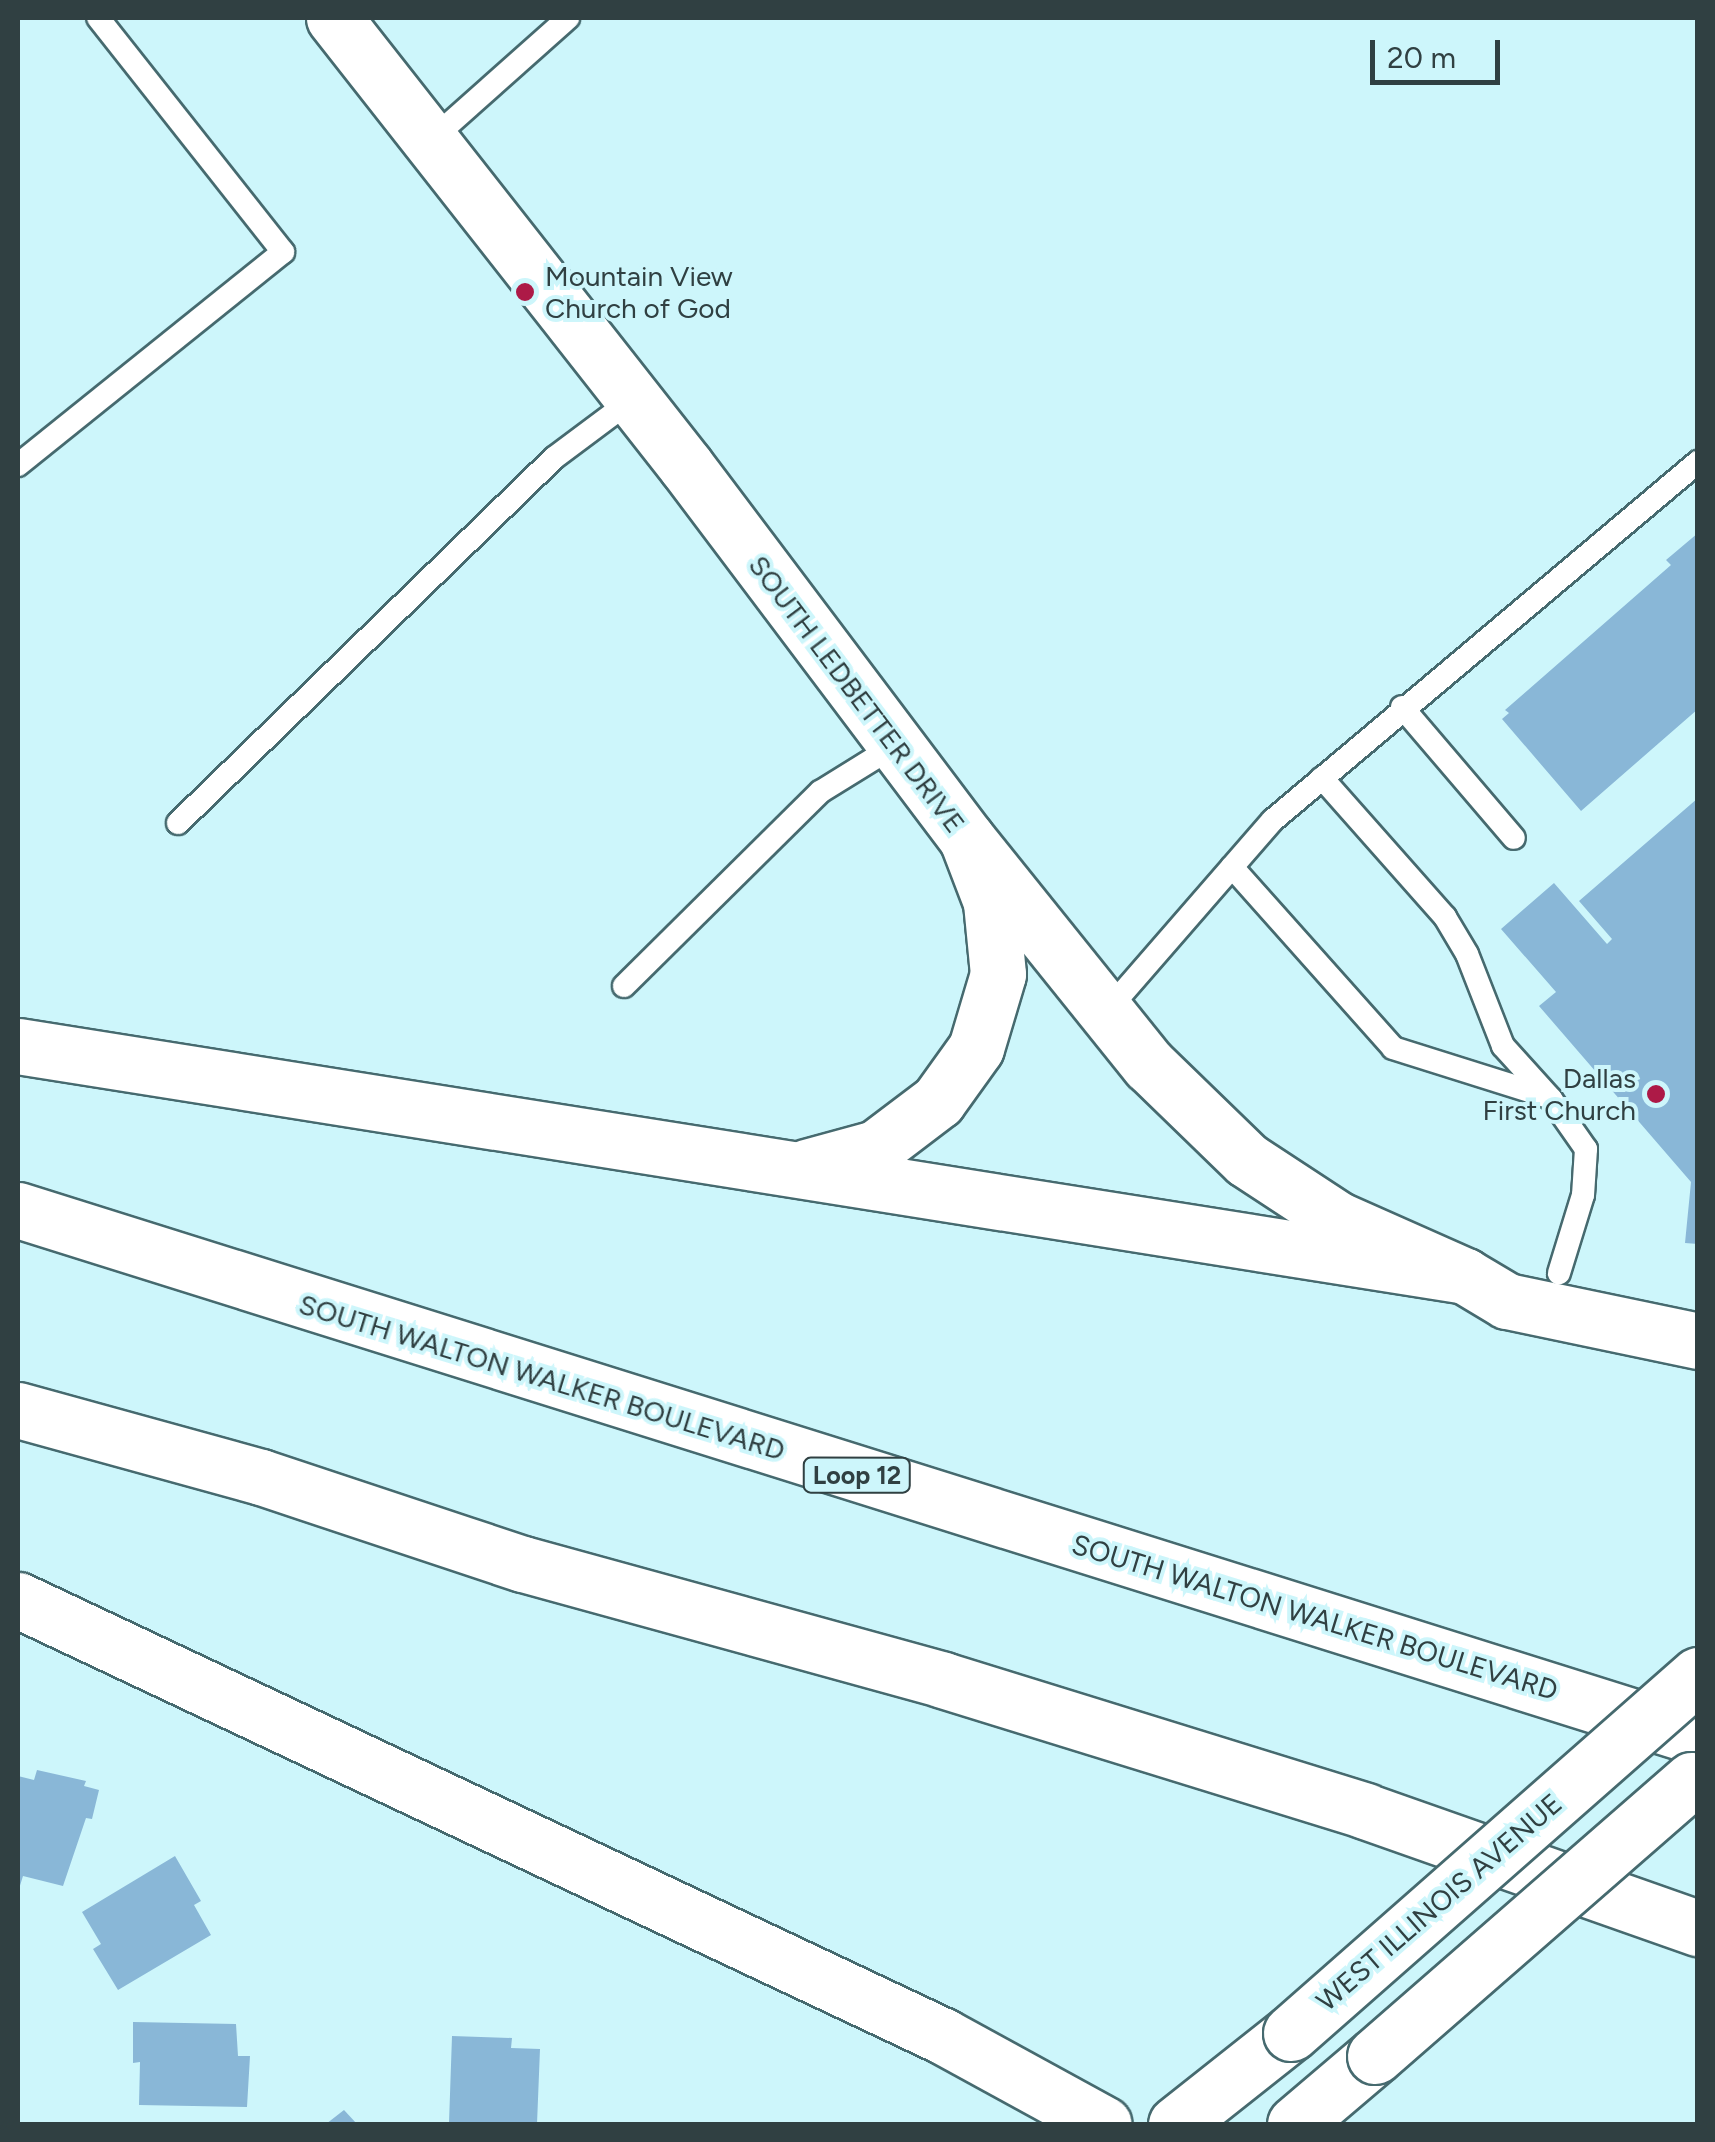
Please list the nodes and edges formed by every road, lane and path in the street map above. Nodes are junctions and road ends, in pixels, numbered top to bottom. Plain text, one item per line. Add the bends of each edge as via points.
1 (98, 18) edge
2 (334, 18) edge
3 (557, 21) edge
4 (430, 141) junction
5 (633, 398) junction
6 (1698, 462) edge
7 (18, 465) edge
8 (1402, 708) junction
9 (896, 745) junction
10 (1322, 778) junction
11 (178, 823) dead end
12 (1514, 838) dead end
13 (967, 839) junction
14 (1232, 867) junction
15 (624, 986) dead end
16 (1106, 1012) junction
17 (18, 1046) edge
18 (1551, 1098) junction
19 (765, 1167) junction
20 (18, 1210) edge
21 (1558, 1273) junction
22 (1465, 1276) junction
23 (1698, 1302) edge
24 (1698, 1341) edge
25 (18, 1410) edge
26 (18, 1600) edge
27 (1698, 1675) edge
28 (1698, 1736) edge
29 (1698, 1774) edge
30 (1698, 1928) edge
31 (1104, 2124) edge
32 (1176, 2124) edge
33 (1295, 2124) edge

1 - 7 lane via 283,252
2 - 4 main road, SOUTH LEDBETTER DRIVE
3 - 4 lane
4 - 5 main road, SOUTH LEDBETTER DRIVE
5 - 9 main road, SOUTH LEDBETTER DRIVE
5 - 11 lane via 554,458
6 - 8 lane
8 - 10 lane
8 - 12 lane
9 - 13 main road, SOUTH LEDBETTER DRIVE
9 - 15 lane via 820,792
10 - 14 lane
10 - 18 lane via 1445,917 1503,1046
13 - 16 main road, SOUTH LEDBETTER DRIVE
13 - 19 main road via 991,902 998,974 976,1048 938,1100 876,1148 808,1167
14 - 16 lane
14 - 18 lane via 1392,1048
16 - 22 main road, SOUTH LEDBETTER DRIVE via 1149,1065 1247,1160 1337,1219
17 - 19 main road
18 - 21 lane via 1586,1149 1583,1195
19 - 22 main road
20 - 28 main road, SOUTH WALTON WALKER BOULEVARD / Loop 12
21 - 22 main road via 1514,1263
21 - 23 main road
22 - 24 main road, SOUTH LEDBETTER DRIVE via 1507,1301
25 - 30 main road via 261,1477 523,1564 980,1692 1366,1811
26 - 31 main road via 943,2036
27 - 32 main road, WEST ILLINOIS AVENUE, bridge via 1291,2033
29 - 33 main road, bridge

